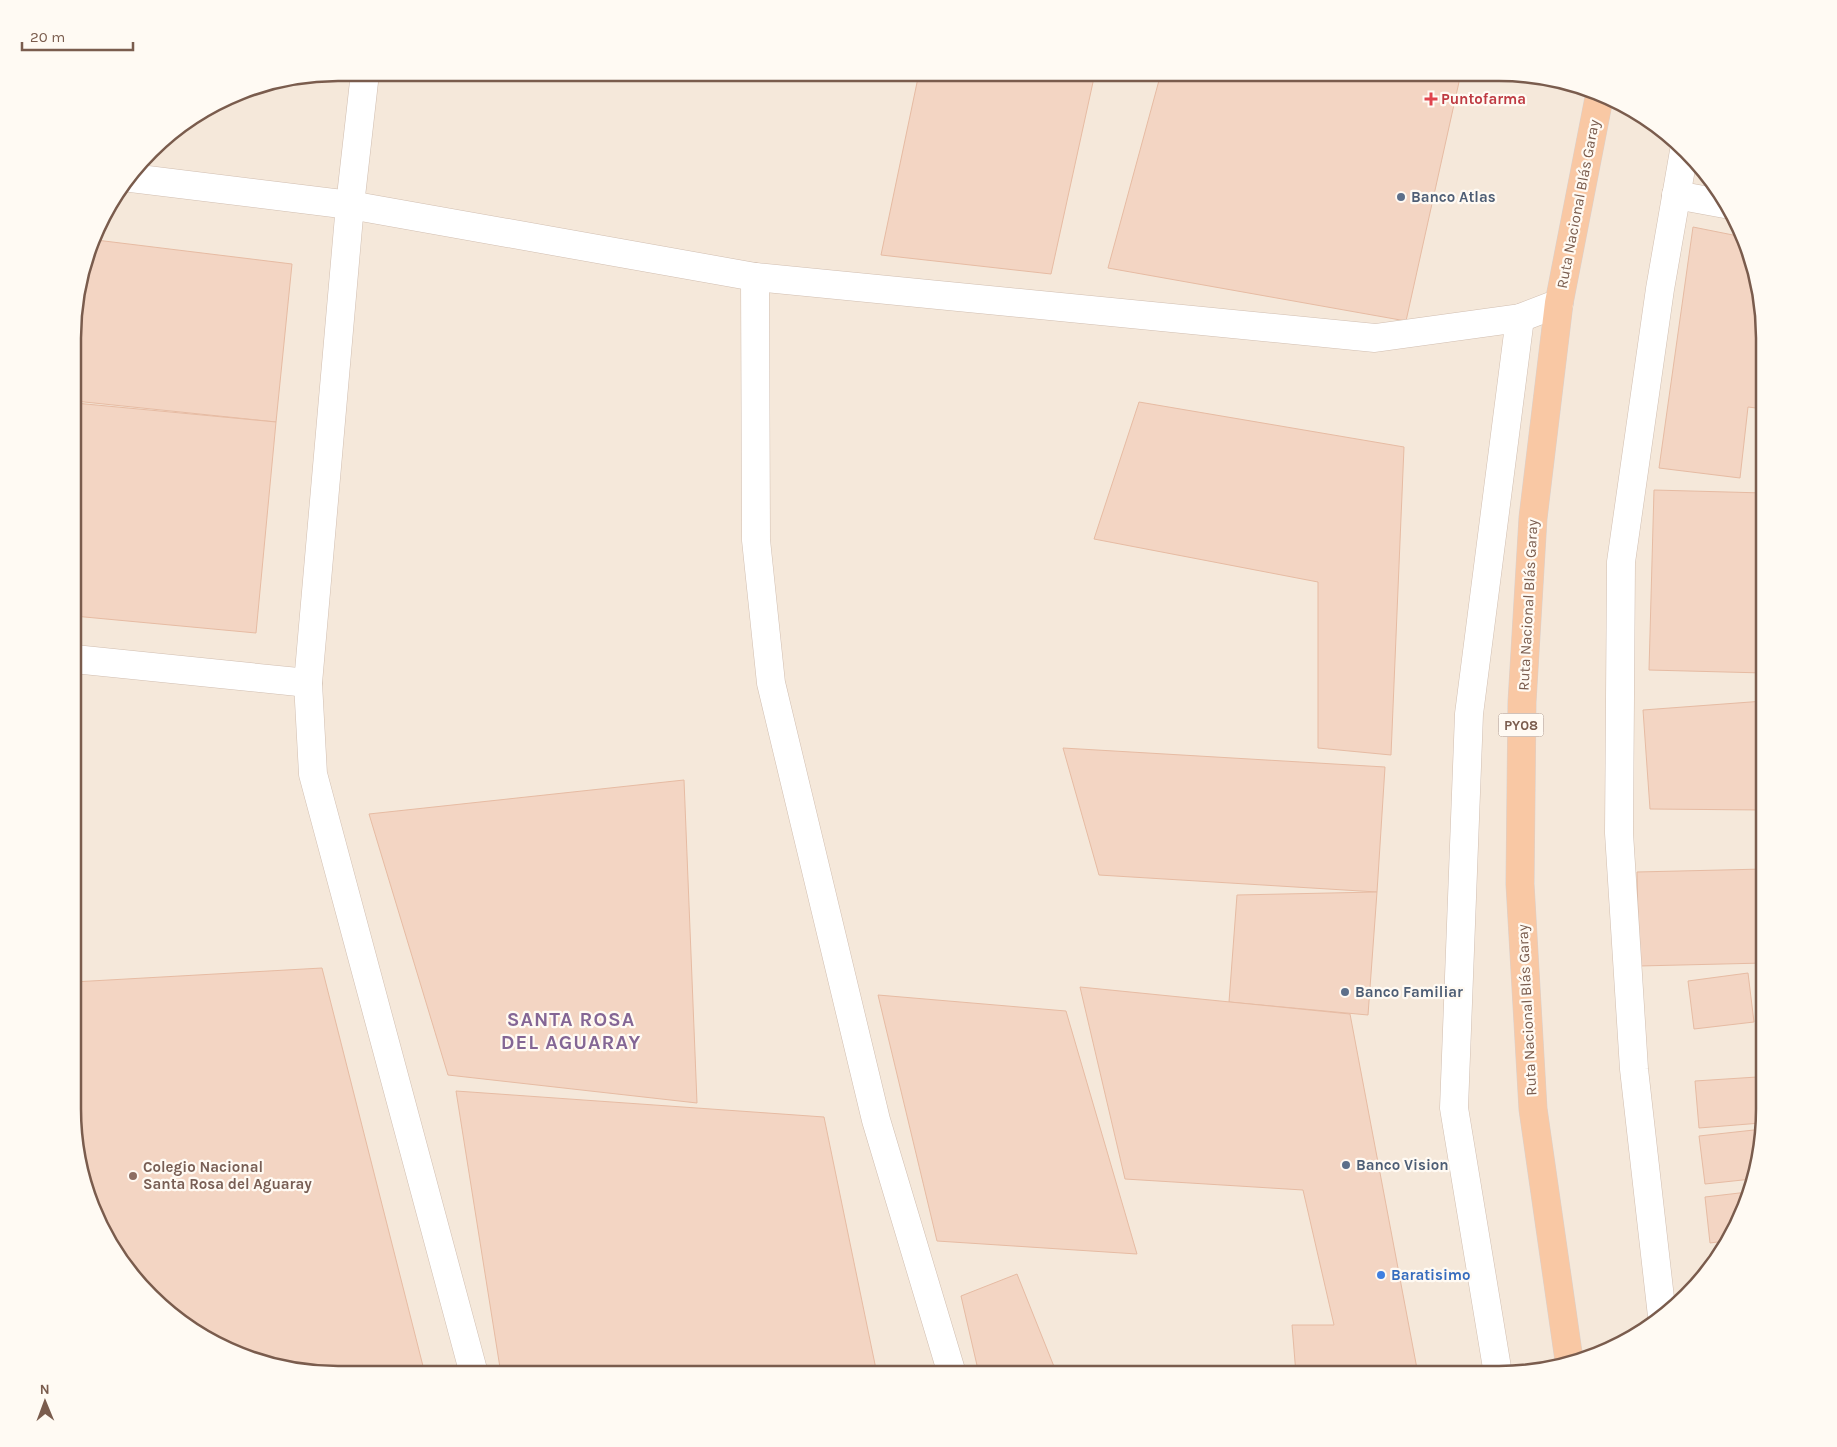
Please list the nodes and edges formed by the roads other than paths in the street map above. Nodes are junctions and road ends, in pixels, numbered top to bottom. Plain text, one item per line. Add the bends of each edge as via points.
1 (364, 81) edge
2 (1598, 102) edge
3 (1683, 158) edge
4 (137, 179) edge
5 (1676, 195) junction
6 (1716, 202) edge
7 (350, 205) junction
8 (755, 277) junction
9 (1559, 303) junction
10 (1520, 318) junction
11 (81, 660) edge
12 (308, 683) junction
13 (1661, 1308) edge
14 (1569, 1356) edge
15 (472, 1366) edge
16 (950, 1366) edge
17 (1497, 1366) edge

1 - 7 street
2 - 9 highway, Ruta Nacional Blás Garay / PY08
3 - 5 street
4 - 7 street
5 - 6 street
5 - 13 street via 1621,572 1619,833 1634,1069
7 - 8 street
7 - 12 street
8 - 10 street via 1375,338
8 - 16 street via 756,540 771,683 876,1120
9 - 10 street
9 - 14 highway, Ruta Nacional Blás Garay / PY08 via 1532,518 1522,702 1520,884 1533,1109
10 - 17 street via 1469,714 1454,1108
11 - 12 street
12 - 15 street via 313,774

